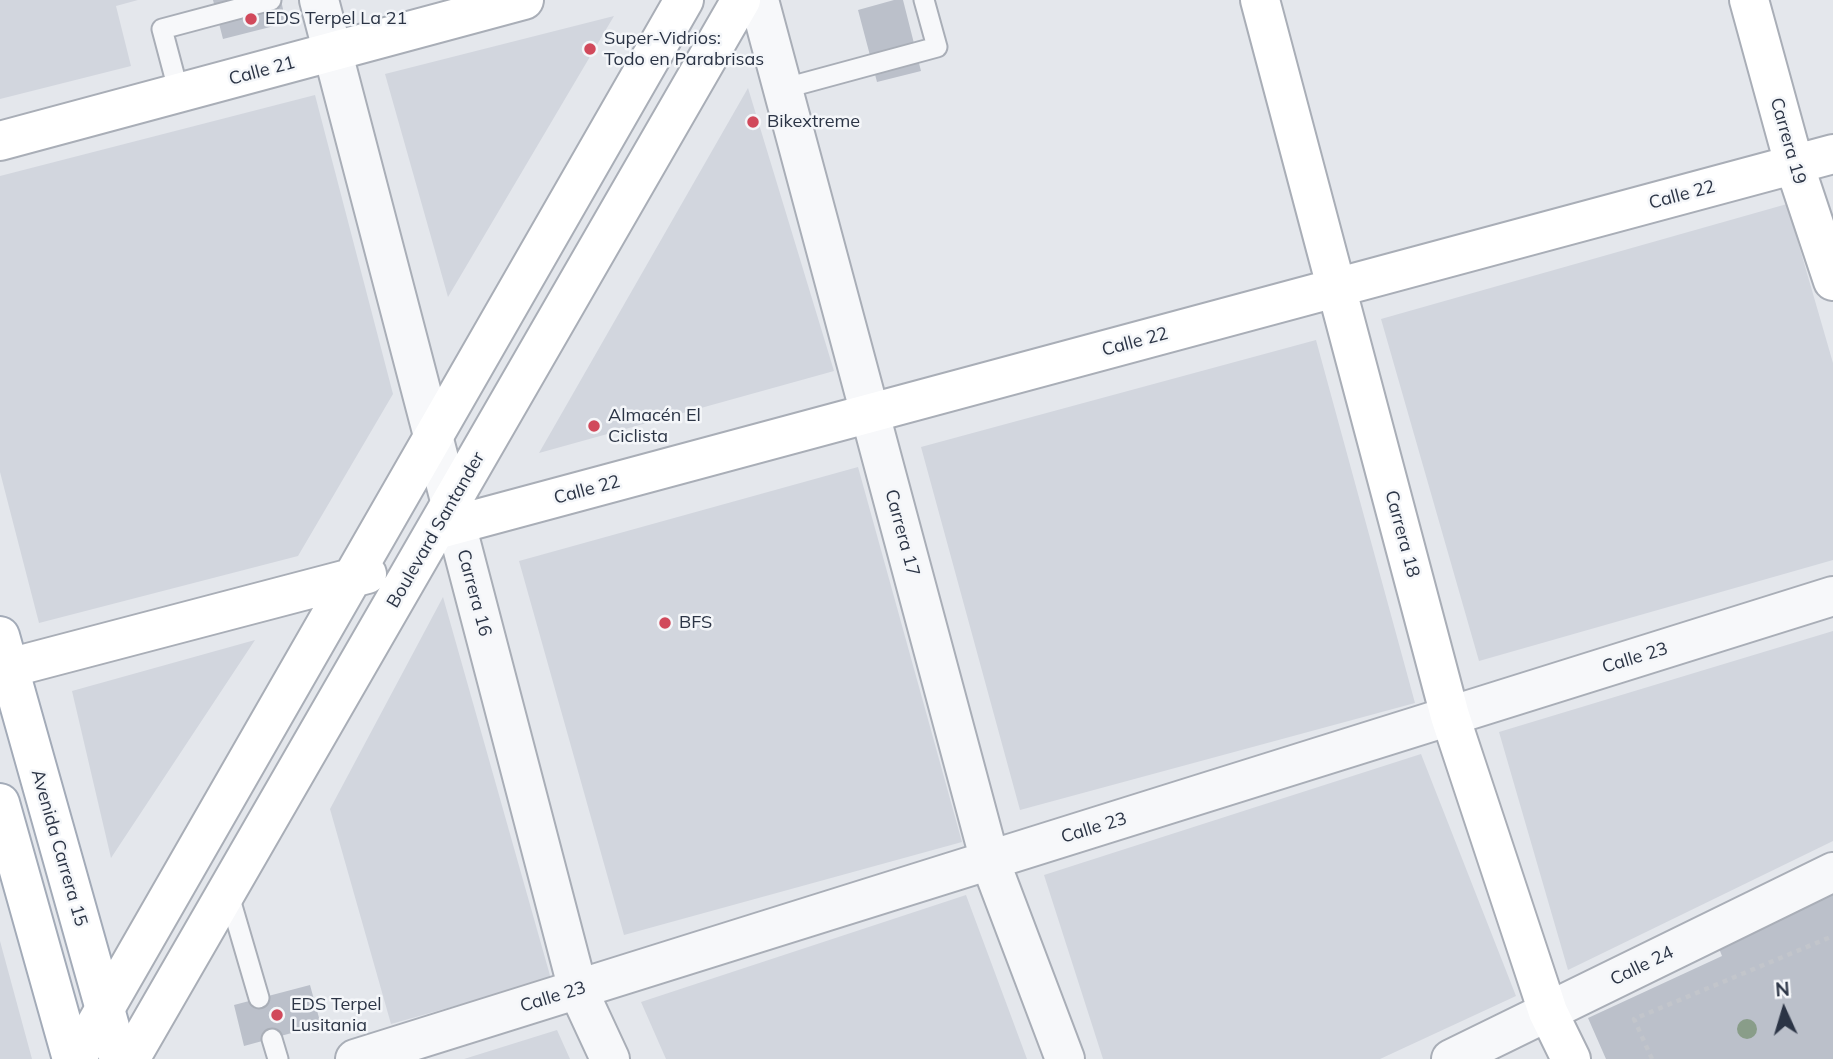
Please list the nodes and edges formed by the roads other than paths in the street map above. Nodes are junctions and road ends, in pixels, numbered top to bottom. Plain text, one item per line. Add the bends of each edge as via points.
1 (271, 0) edge
2 (319, 0) edge
3 (524, 0) edge
4 (684, 0) edge
5 (741, 0) edge
6 (759, 0) edge
7 (924, 0) edge
8 (1260, 0) edge
9 (1749, 0) edge
10 (333, 51) junction
11 (782, 89) junction
12 (180, 93) junction
13 (0, 141) edge
14 (1833, 154) edge
15 (1794, 164) junction
16 (1833, 281) edge
17 (1336, 288) junction
18 (870, 414) junction
19 (434, 436) junction
20 (441, 530) junction
21 (352, 579) junction
22 (1833, 596) edge
23 (3, 661) edge
24 (1450, 716) junction
25 (0, 803) edge
26 (990, 861) junction
27 (1833, 872) edge
28 (228, 890) junction
29 (578, 990) junction
30 (259, 998) dead end
31 (105, 1009) junction
32 (1548, 1012) junction
33 (272, 1039) dead end
34 (74, 1059) edge
35 (119, 1059) edge
36 (130, 1059) edge
37 (278, 1059) edge
38 (355, 1059) edge
39 (610, 1059) edge
40 (1065, 1059) edge
41 (1451, 1059) edge
42 (1571, 1059) edge

1 - 12 lane via 162,29
2 - 10 street, Carrera 16
3 - 10 street, Calle 21
4 - 19 street
5 - 20 street, Boulevard Santander
6 - 11 street, Carrera 17
7 - 11 lane via 937,47
8 - 17 street, Carrera 18
9 - 15 street, Carrera 19
10 - 12 street, Calle 21
10 - 19 street, Carrera 16
11 - 18 street, Carrera 17
12 - 13 street, Calle 21
14 - 15 street, Calle 22
15 - 16 street, Carrera 19
15 - 17 street, Calle 22
17 - 18 street, Calle 22
17 - 24 street, Carrera 18
18 - 20 street, Calle 22
18 - 26 street, Carrera 17
19 - 20 street, Carrera 16
19 - 21 street
20 - 21 street, Calle 22
20 - 28 street, Boulevard Santander
20 - 29 street, Carrera 16
21 - 23 street, Calle 22
21 - 31 street
22 - 24 street, Calle 23
23 - 31 street, Avenida Carrera 15
24 - 26 street, Calle 23
24 - 32 street, Carrera 18
25 - 34 street
26 - 29 street, Calle 23
26 - 40 street, Carrera 17
27 - 32 street, Calle 24
28 - 30 lane
28 - 36 street, Boulevard Santander
29 - 38 street, Calle 23
29 - 39 street, Carrera 16
31 - 34 street
31 - 35 street, Avenida Carrera 15
32 - 41 street, Calle 24
32 - 42 street, Carrera 18
33 - 37 lane

